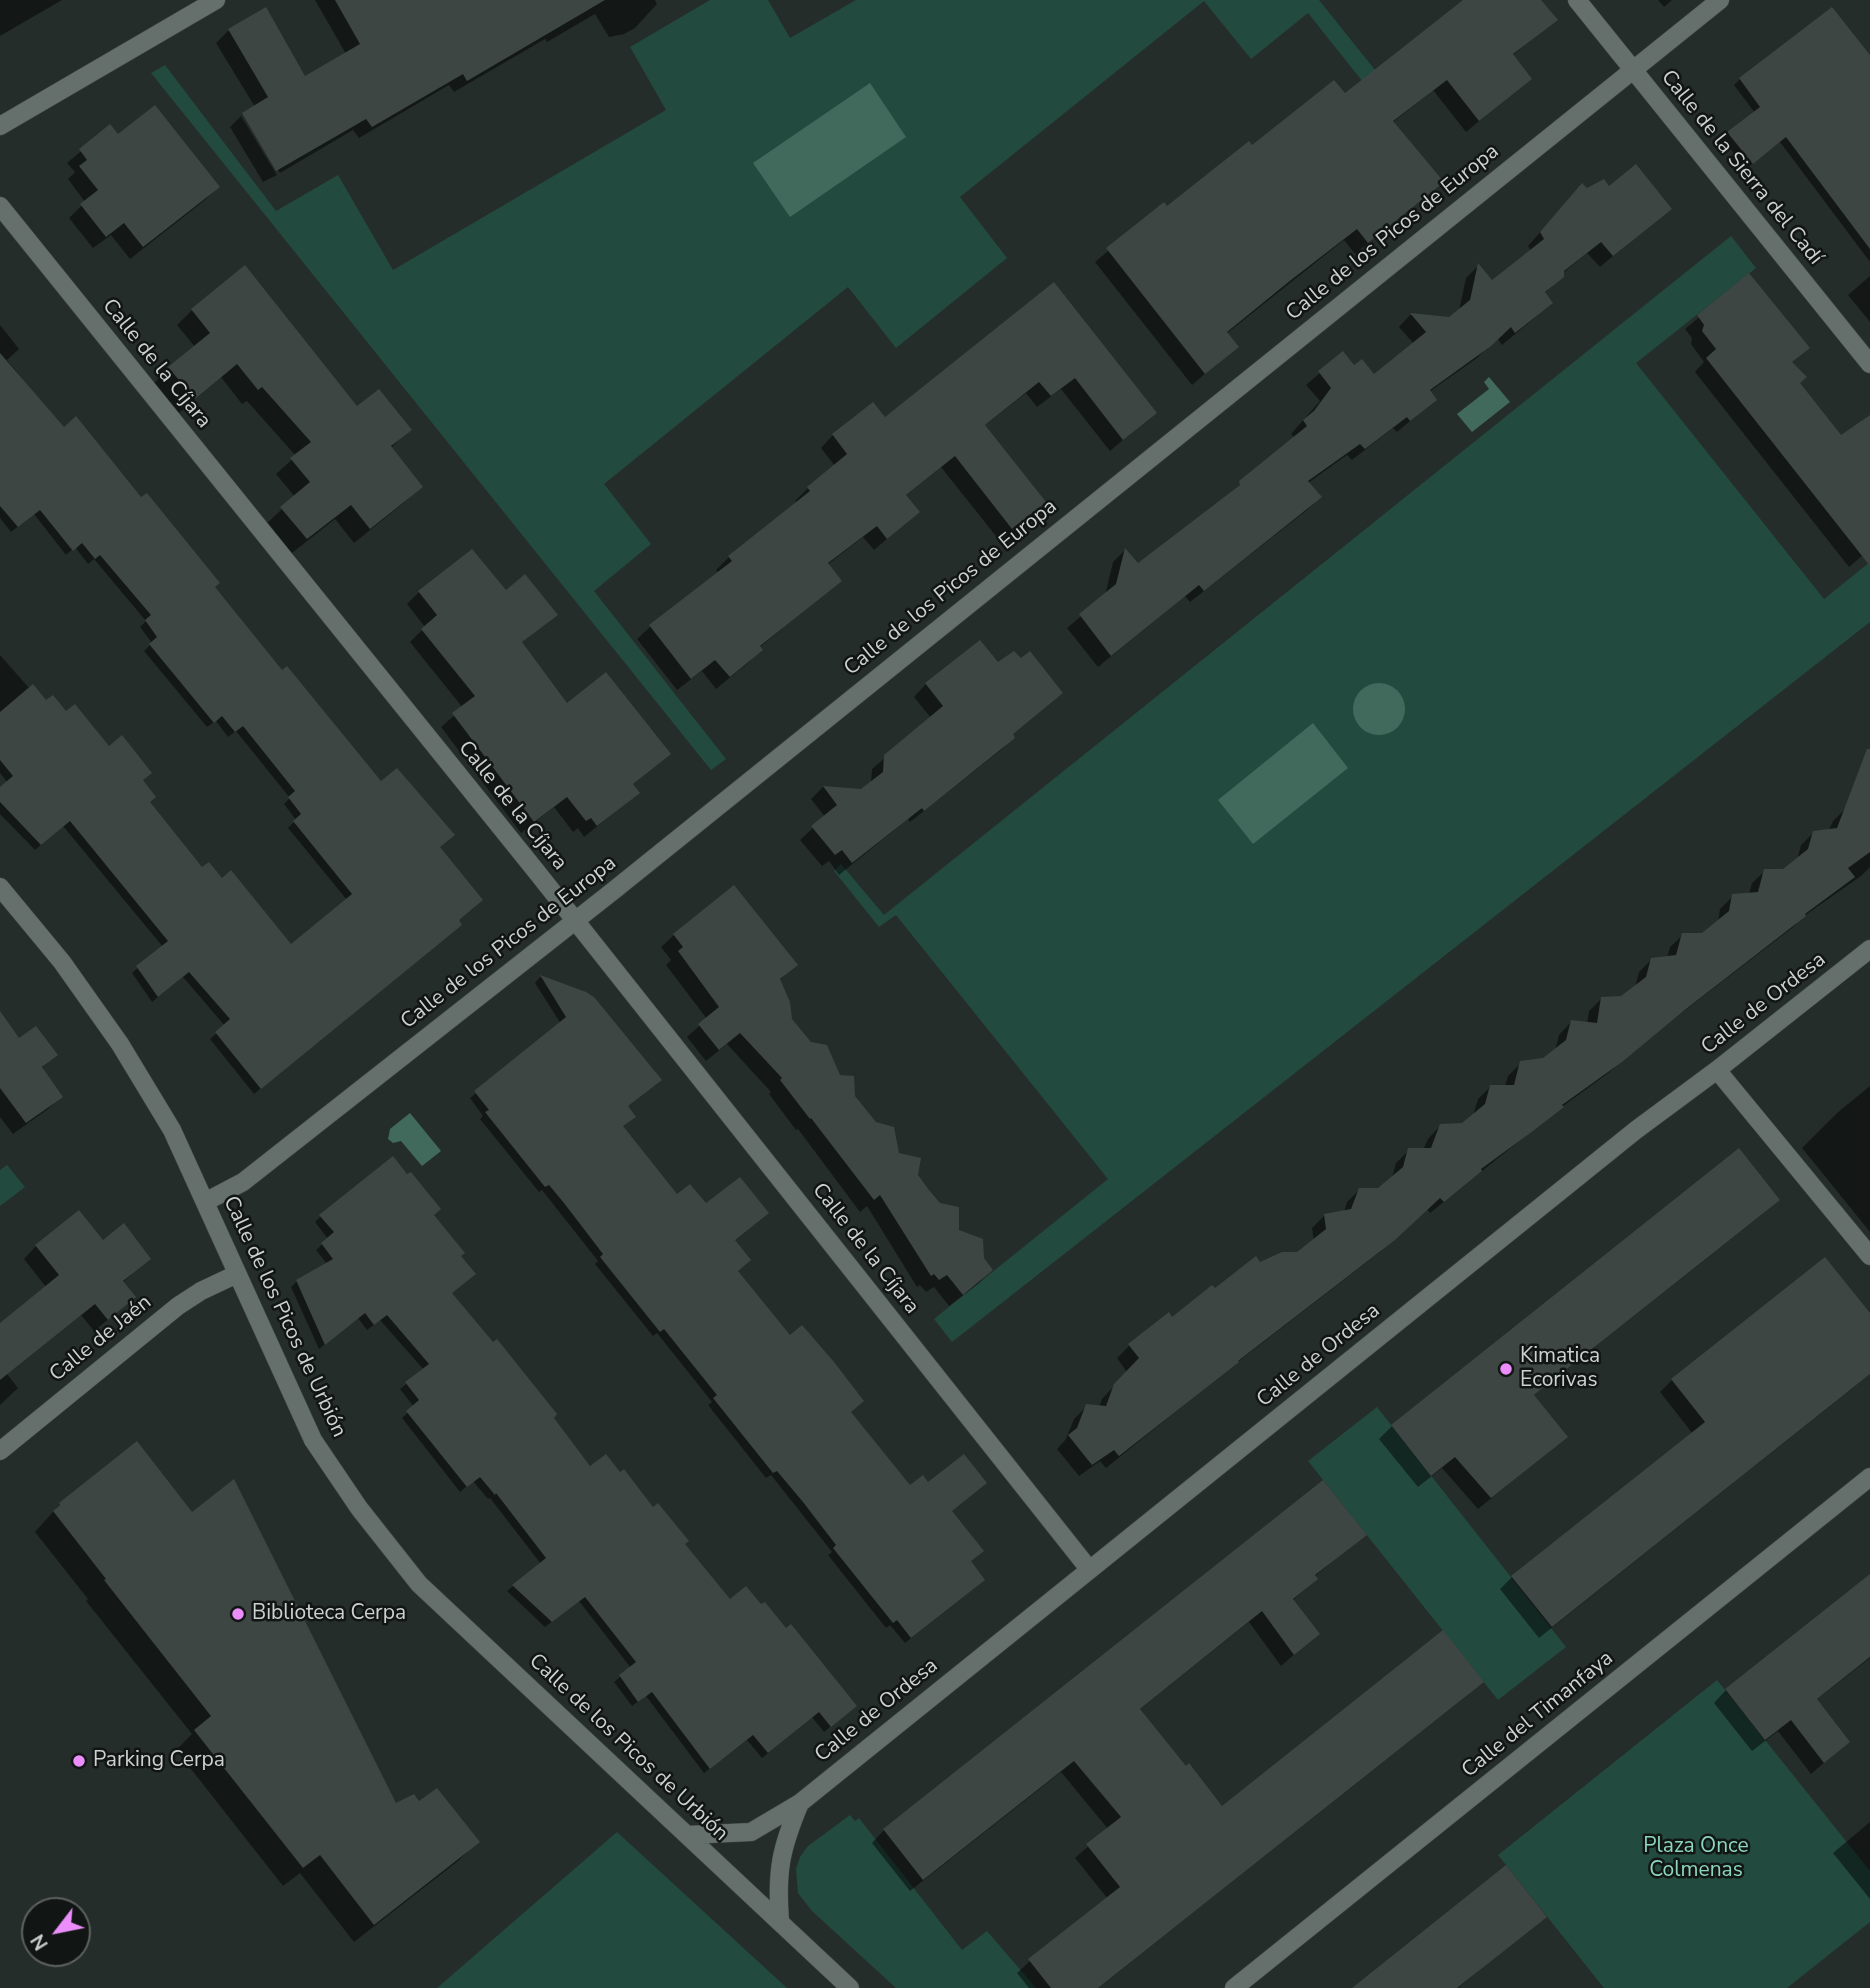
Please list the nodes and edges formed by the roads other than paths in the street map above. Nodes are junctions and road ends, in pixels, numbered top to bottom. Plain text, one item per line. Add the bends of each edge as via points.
1 (216, 0) edge
2 (1577, 0) edge
3 (1720, 0) edge
4 (1633, 69) junction
5 (0, 125) edge
6 (0, 206) edge
7 (1870, 365) edge
8 (0, 887) edge
9 (575, 920) junction
10 (1870, 949) edge
11 (1717, 1070) junction
12 (205, 1202) junction
13 (1870, 1256) edge
14 (237, 1274) junction
15 (0, 1451) edge
16 (1870, 1477) edge
17 (1089, 1569) junction
18 (800, 1803) junction
19 (687, 1835) junction
20 (780, 1921) junction
21 (850, 1988) edge
22 (1234, 1988) edge

1 - 5 street
2 - 4 street, Calle de la Sierra del Cadí
3 - 4 street, Calle de los Picos de Europa
4 - 7 street, Calle de la Sierra del Cadí
4 - 9 street, Calle de los Picos de Europa
6 - 9 street, Calle de la Cíjara
8 - 12 street, Calle de los Picos de Urbión via 62,962 120,1044 172,1130
9 - 12 street, Calle de los Picos de Europa via 243,1182
9 - 17 street, Calle de la Cíjara
10 - 11 street, Calle de Ordesa
11 - 13 street
11 - 17 street, Calle de Ordesa
12 - 14 street, Calle de los Picos de Urbión
14 - 15 street, Calle de Jaén via 178,1306
14 - 19 street, Calle de los Picos de Urbión via 313,1440 419,1584
16 - 22 street, Calle del Timanfaya
17 - 18 street, Calle de Ordesa
18 - 19 street, Calle de Ordesa via 751,1832
18 - 20 street via 780,1857
19 - 20 street, Calle de los Picos de Urbión
20 - 21 street, Calle de los Picos de Urbión

